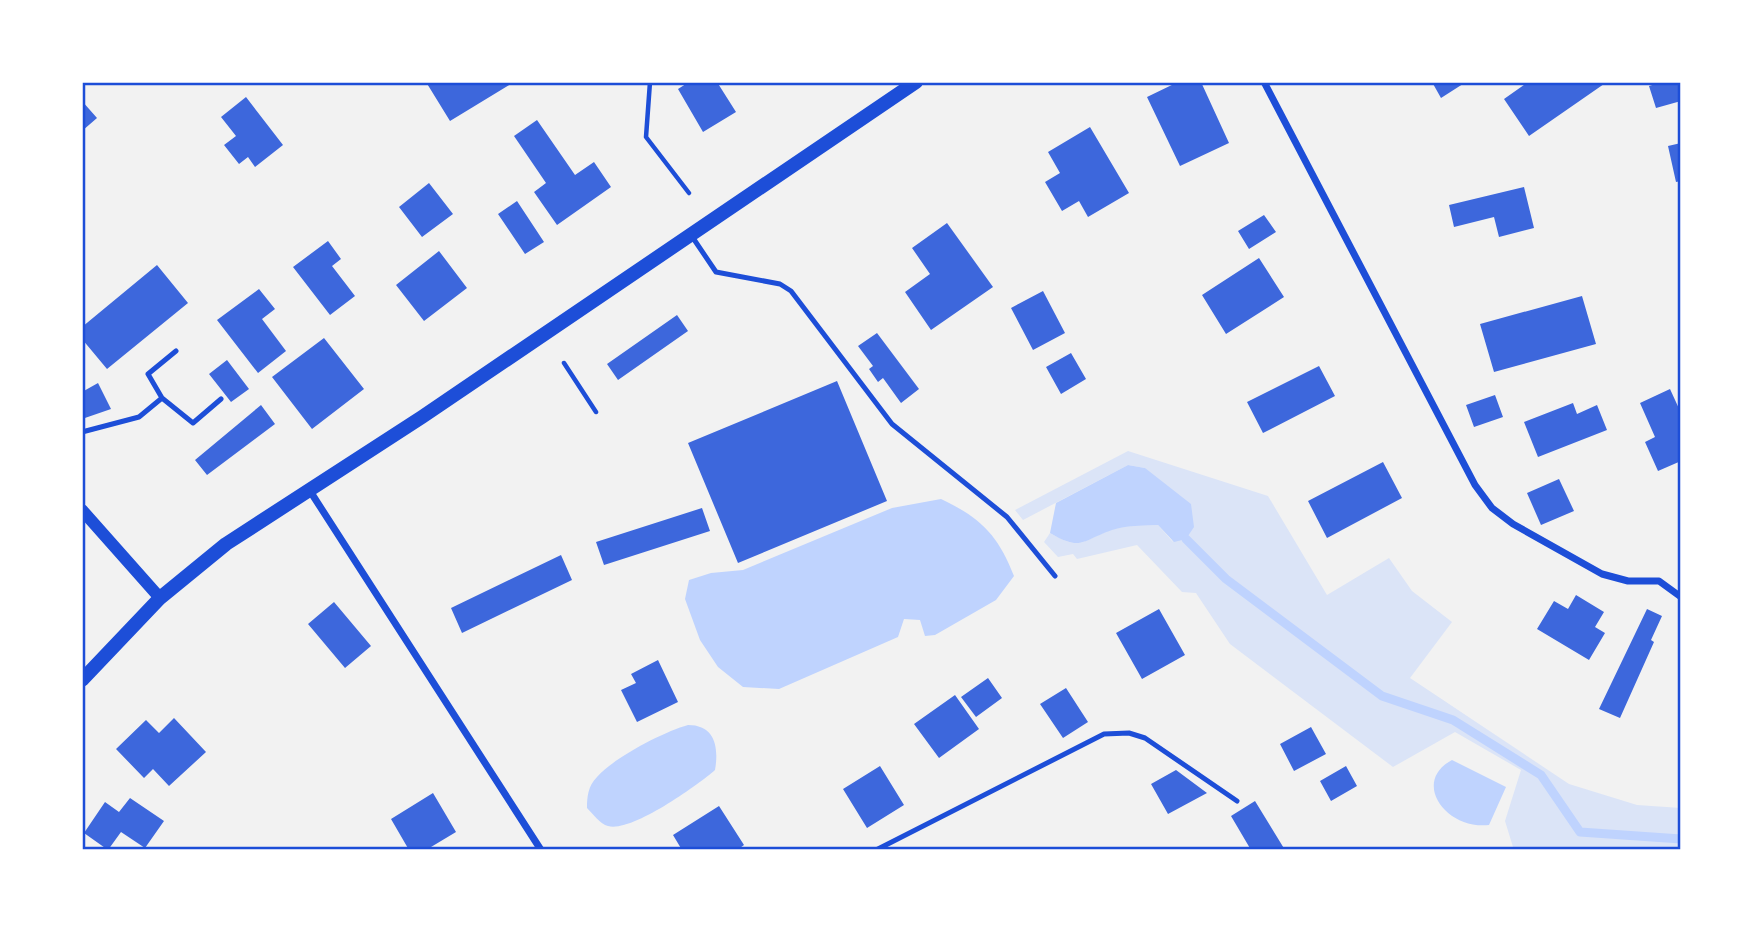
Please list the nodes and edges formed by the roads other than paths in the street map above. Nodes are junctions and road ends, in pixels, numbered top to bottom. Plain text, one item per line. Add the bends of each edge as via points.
1 (916, 82) edge
2 (1264, 82) edge
3 (691, 235) junction
4 (176, 351) dead end
5 (162, 398) junction
6 (221, 399) dead end
7 (82, 432) edge
8 (310, 491) junction
9 (82, 510) edge
10 (1055, 576) dead end
11 (1681, 597) edge
12 (160, 598) junction
13 (82, 680) edge
14 (1237, 801) dead end
15 (541, 850) edge
16 (876, 850) edge

1 - 3 main road
2 - 11 street via 1475,485 1492,508 1602,574 1628,581 1659,581
3 - 8 main road
3 - 10 lane via 716,272 780,284 791,291 892,424 1007,517
4 - 5 lane via 148,374
5 - 6 lane via 193,423
5 - 7 lane via 139,416
8 - 12 main road via 226,544
8 - 15 street
9 - 12 street
12 - 13 main road
14 - 16 lane via 1145,737 1104,734

